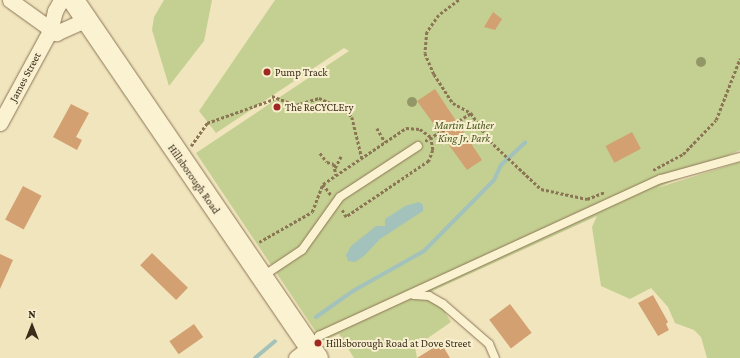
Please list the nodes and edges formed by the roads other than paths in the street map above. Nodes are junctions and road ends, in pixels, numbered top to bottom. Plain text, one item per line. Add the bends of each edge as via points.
1 (10, 0) edge
2 (61, 0) edge
3 (72, 0) edge
4 (85, 20) junction
5 (50, 31) junction
6 (0, 123) edge
7 (418, 146) road end
8 (740, 157) edge
9 (263, 276) junction
10 (414, 295) junction
11 (308, 354) edge
12 (496, 358) edge

1 - 5 street
2 - 5 street, James Street via 54,11
3 - 4 main road, Hillsborough Road
4 - 5 street via 62,32
4 - 9 main road, Hillsborough Road
5 - 6 street, James Street
7 - 9 lane via 340,197 302,250
8 - 10 lane via 661,179
9 - 11 main road, Hillsborough Road
10 - 11 lane via 319,336
10 - 12 lane via 429,296 443,304 489,344

